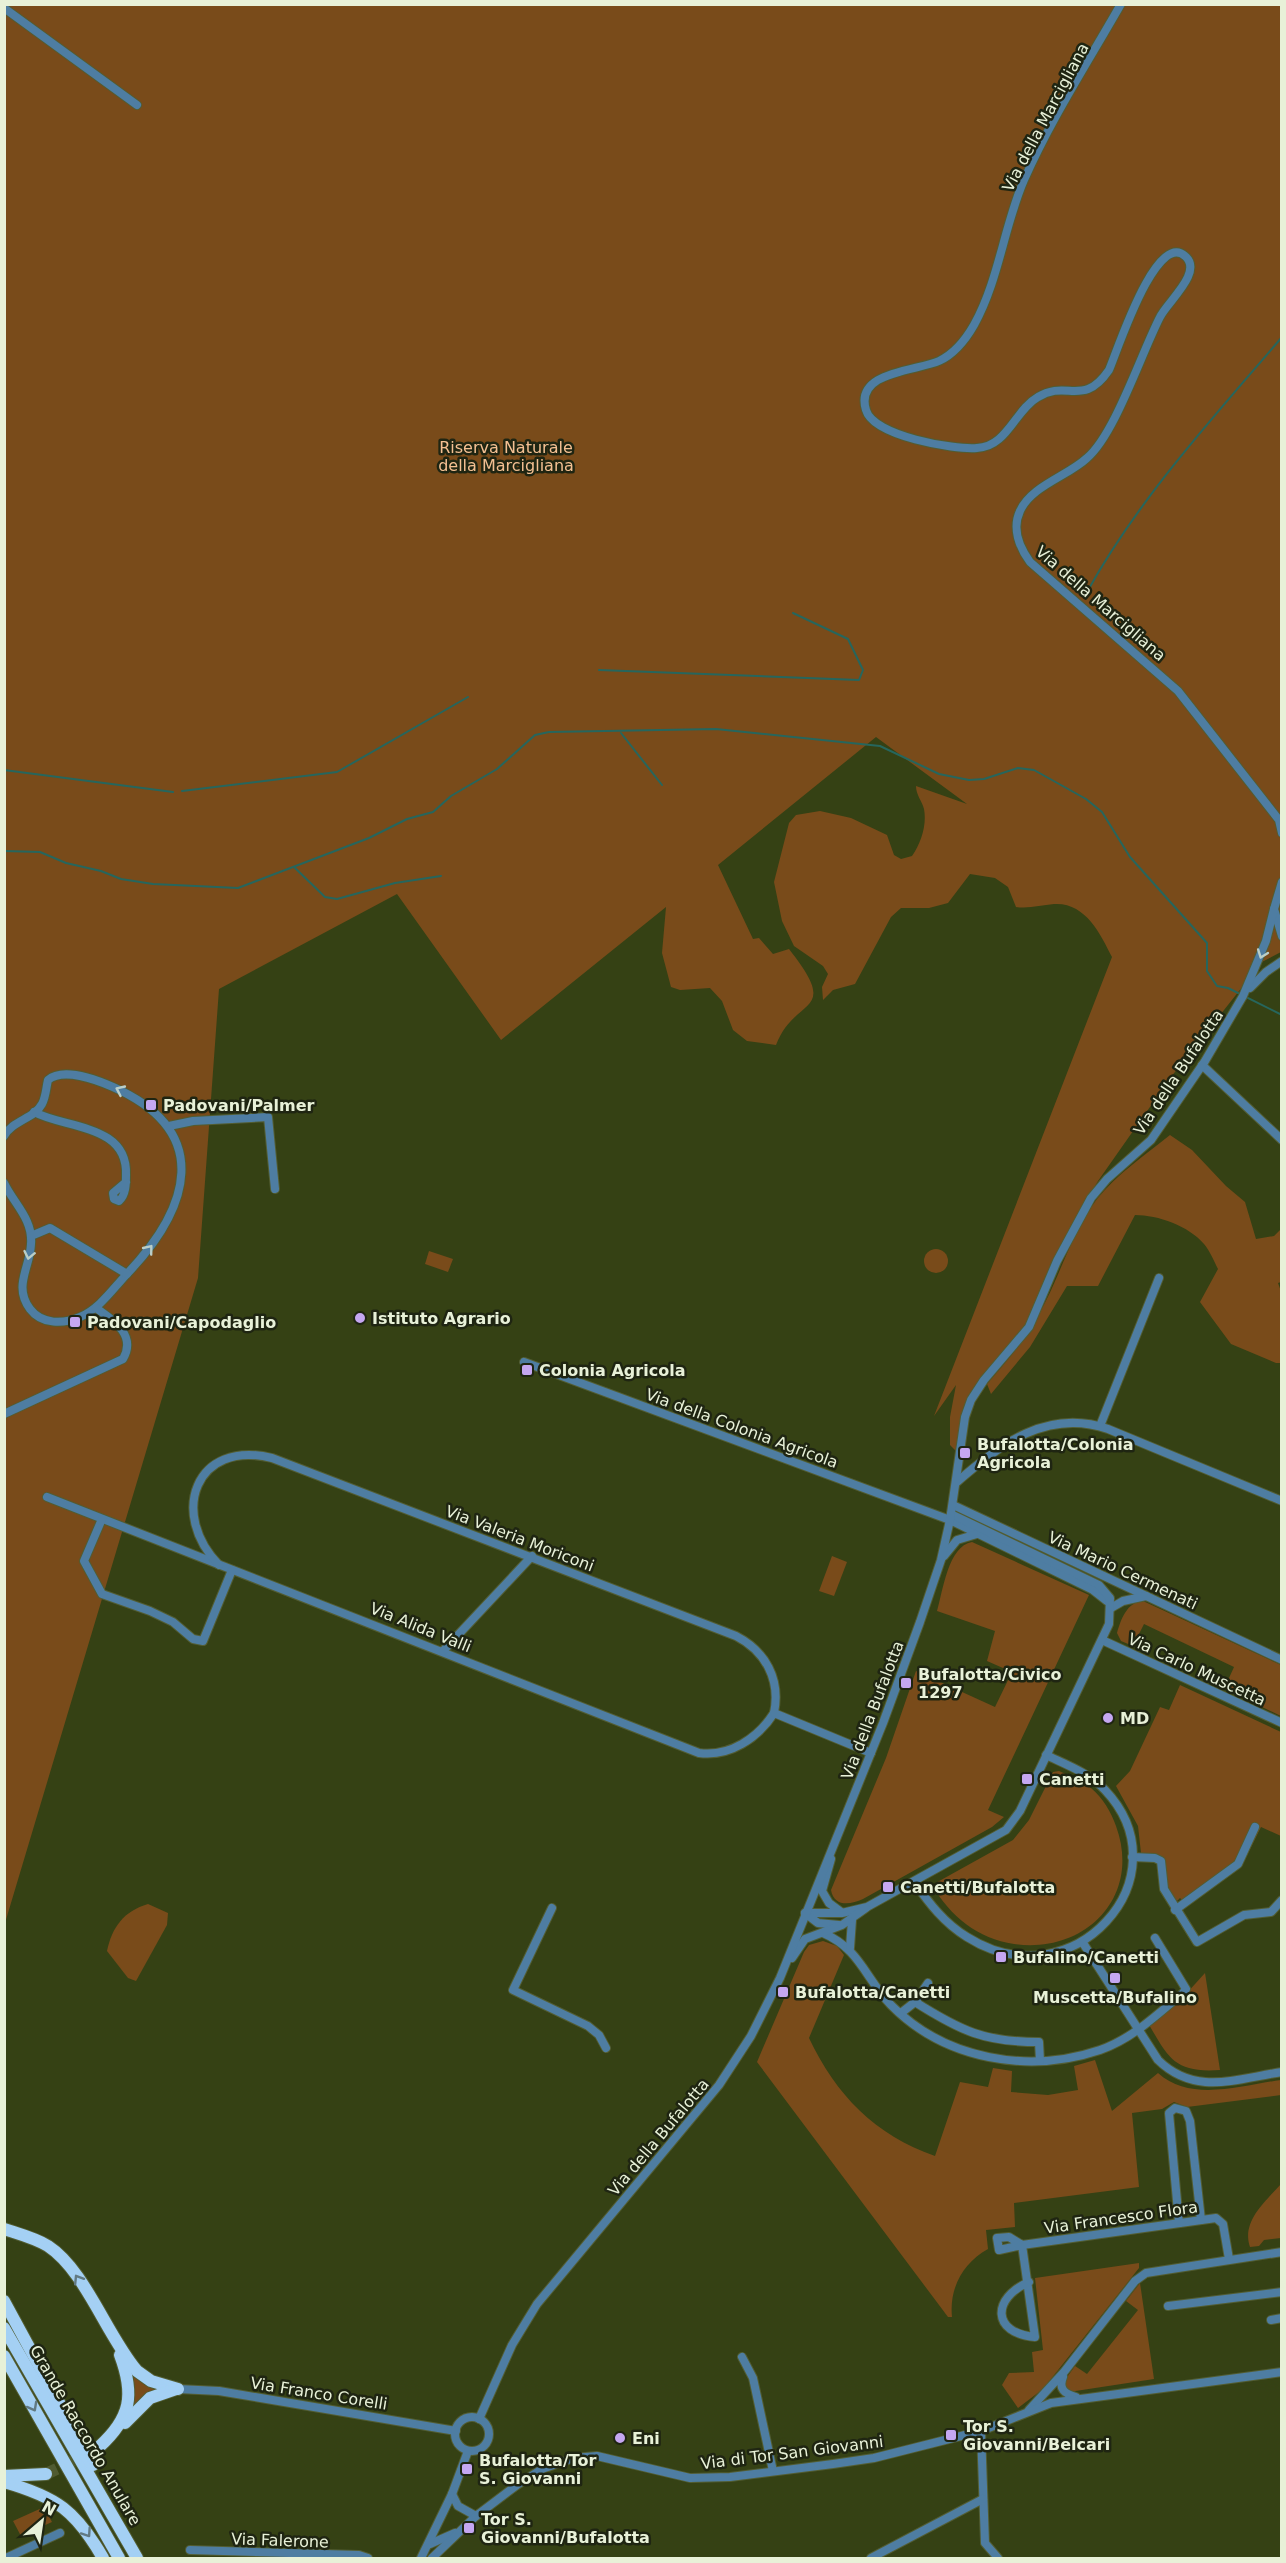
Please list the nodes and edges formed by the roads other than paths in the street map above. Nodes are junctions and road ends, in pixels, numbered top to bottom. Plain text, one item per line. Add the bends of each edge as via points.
1 (1121, 4) edge
2 (4, 8) edge
3 (137, 105) dead end
4 (1280, 820) edge
5 (1281, 833) edge
6 (1281, 886) edge
7 (1274, 909) junction
8 (1281, 936) edge
9 (1281, 961) edge
10 (1243, 996) junction
11 (1202, 1065) junction
12 (34, 1112) junction
13 (169, 1126) junction
14 (6, 1131) edge
15 (1281, 1140) edge
16 (126, 1182) dead end
17 (4, 1183) edge
18 (275, 1189) dead end
19 (31, 1236) junction
20 (127, 1274) junction
21 (1159, 1278) dead end
22 (96, 1308) junction
23 (524, 1362) dead end
24 (4, 1414) edge
25 (1100, 1426) junction
26 (957, 1482) junction
27 (47, 1497) dead end
28 (1281, 1501) edge
29 (953, 1505) junction
30 (951, 1517) junction
31 (102, 1519) junction
32 (979, 1534) junction
33 (532, 1557) junction
34 (941, 1560) junction
35 (219, 1565) junction
36 (1050, 1565) junction
37 (232, 1570) junction
38 (1115, 1580) junction
39 (1099, 1585) junction
40 (1126, 1586) junction
41 (1148, 1596) junction
42 (1123, 1601) junction
43 (1111, 1608) junction
44 (1102, 1640) junction
45 (443, 1651) junction
46 (1281, 1660) edge
47 (774, 1713) junction
48 (1281, 1723) edge
49 (871, 1753) junction
50 (1046, 1755) junction
51 (1255, 1827) dead end
52 (831, 1849) junction
53 (1132, 1857) junction
54 (914, 1882) junction
55 (1281, 1900) edge
56 (867, 1907) junction
57 (552, 1908) dead end
58 (1175, 1910) junction
59 (805, 1913) junction
60 (842, 1913) junction
61 (852, 1920) junction
62 (842, 1925) junction
63 (823, 1933) junction
64 (1155, 1938) dead end
65 (1083, 1943) junction
66 (850, 1948) junction
67 (780, 1978) junction
68 (928, 1983) dead end
69 (915, 2002) junction
70 (901, 2013) junction
71 (1139, 2030) junction
72 (606, 2048) dead end
73 (1040, 2061) junction
74 (1281, 2072) edge
75 (1201, 2220) junction
76 (4, 2222) edge
77 (1179, 2223) junction
78 (4, 2229) edge
79 (25, 2236) junction
80 (1281, 2252) edge
81 (1229, 2259) junction
82 (1029, 2282) junction
83 (1281, 2292) edge
84 (4, 2301) edge
85 (1168, 2306) dead end
86 (1281, 2318) edge
87 (1271, 2320) dead end
88 (4, 2328) edge
89 (108, 2329) junction
90 (4, 2356) edge
91 (742, 2357) dead end
92 (1064, 2372) junction
93 (1281, 2372) edge
94 (178, 2389) junction
95 (1080, 2398) junction
96 (1026, 2413) junction
97 (479, 2419) junction
98 (456, 2431) junction
99 (981, 2431) junction
100 (110, 2438) junction
101 (99, 2447) tunnel mouth
102 (468, 2451) junction
103 (773, 2471) junction
104 (46, 2474) tunnel mouth
105 (4, 2476) edge
106 (4, 2482) edge
107 (452, 2494) junction
108 (983, 2499) junction
109 (476, 2516) junction
110 (120, 2526) junction
111 (464, 2527) junction
112 (60, 2533) dead end
113 (430, 2544) junction
114 (190, 2550) dead end
115 (6, 2559) edge
116 (103, 2559) edge
117 (119, 2559) edge
118 (138, 2559) edge
119 (368, 2559) edge
120 (421, 2559) edge
121 (432, 2559) edge
122 (871, 2559) edge
123 (998, 2559) edge

1 - 4 street, Via della Marcigliana via 1025,178 981,310 966,338 937,362 877,380 866,393 865,410 875,424 896,434 970,449 986,448 1035,398 1058,391 1081,392 1100,383 1154,269 1167,254 1184,255 1191,266 1189,277 1166,306 1104,438 1080,465 1028,498 1016,529 1030,562 1165,678
2 - 3 street
4 - 5 street, Via della Marcigliana
6 - 7 street, Via della Bufalotta
7 - 8 street
7 -> 10 street, Via della Bufalotta via 1266,941
9 - 10 street, Via della Bufalotta via 1261,975
10 - 11 street, Via della Bufalotta
11 - 15 street
11 - 26 street, Via della Bufalotta via 1151,1140 1091,1198 1057,1261 1029,1327 973,1395 965,1417
13 -> 12 street via 129,1094 66,1075 48,1080 42,1104
12 - 14 street
12 - 16 street via 105,1135 124,1159
13 - 18 street via 268,1117
20 -> 13 street via 152,1248 178,1195 181,1165
17 - 19 street via 25,1216
19 - 20 street via 50,1228
19 -> 22 street via 21,1286 32,1311 58,1322 77,1319
20 - 22 street
21 - 25 street
22 - 24 street via 125,1334 128,1346 123,1359
23 - 30 street, Via della Colonia Agricola
25 - 26 street via 1063,1424 1028,1431 993,1450
25 - 28 street
26 - 29 street, Via della Bufalotta
27 - 31 street, Via Alida Valli
29 - 30 street, Via della Bufalotta
29 - 38 street, Via Mario Cermenati
30 - 32 street
30 - 34 street, Via della Bufalotta
30 - 36 street
31 - 35 street, Via Alida Valli
31 - 37 street via 84,1561 102,1594 173,1622 193,1639 203,1641
32 - 34 street via 957,1540
32 - 36 street
33 - 35 street, Via Valeria Moriconi via 272,1458 250,1455 230,1458 212,1467 201,1478 194,1494 197,1533
33 - 45 street
33 - 47 street, Via Valeria Moriconi via 754,1646 773,1678
34 - 49 street, Via della Bufalotta
35 - 37 street, Via Alida Valli
36 - 39 street
36 - 43 street via 1101,1594
37 - 45 street, Via Alida Valli
38 - 39 street
38 - 40 street, Via Mario Cermenati
39 - 43 street via 1110,1598
40 - 41 street, Via Mario Cermenati
40 - 42 street
41 - 42 street
41 - 46 street, Via Mario Cermenati
42 - 43 street
43 - 44 street
44 - 48 street, Via Carlo Muscetta
44 - 50 street
45 - 47 street, Via Alida Valli via 699,1753 717,1754 737,1747
47 - 49 street
49 - 52 street, Via della Bufalotta
50 - 53 street via 1086,1775 1108,1794 1126,1827
50 - 54 street via 1018,1815 1006,1830
51 - 58 street via 1238,1864
52 - 59 street, Via della Bufalotta
52 - 60 street via 822,1891
53 - 58 street via 1161,1861 1164,1888
53 - 65 street via 1128,1884 1118,1907 1101,1929
54 - 56 street
54 - 65 street via 947,1922 989,1948 1040,1956
55 - 58 street via 1271,1912 1244,1915 1197,1942
56 - 60 street
56 - 61 street
57 - 72 street via 513,1990 588,2026
59 - 60 street
59 - 62 street via 818,1923
59 - 67 street, Via della Bufalotta
61 - 62 street
61 - 66 street
62 - 63 street
63 - 66 street
63 - 67 street via 801,1942
64 - 71 street via 1186,1989
65 - 71 street
66 - 70 street via 877,1989
67 - 97 street, Via della Bufalotta via 728,2074 531,2312
68 - 69 street
69 - 70 street
69 - 73 street via 953,2026 983,2037 1005,2042 1040,2042
70 - 73 street via 936,2037 976,2055 996,2060
71 - 73 street via 1101,2050
71 - 74 street via 1171,2073 1191,2081 1204,2083
75 - 77 street, Via Francesco Flora
75 - 77 street via 1190,2121 1186,2111 1175,2108 1169,2113 1169,2132
75 - 81 street, Via Francesco Flora via 1216,2218 1223,2223
76 - 79 highway
77 - 82 street, Via Francesco Flora via 1022,2245
78 - 79 highway
89 -> 79 highway via 68,2264 46,2245
80 - 81 street
81 - 92 street via 1158,2269 1140,2277
82 - 82 street via 1014,2289 1002,2304 1002,2315 1011,2332 1035,2337
83 - 85 street
84 - 110 highway via 81,2440
86 - 87 street
88 - 110 highway, Grande Raccordo Anulare
89 - 94 highway via 140,2374
89 - 100 highway via 129,2390 125,2414
90 -> 117 highway, Grande Raccordo Anulare
91 - 103 street via 753,2379
92 - 95 street via 1062,2390
92 - 96 street
93 - 95 street, Via di Tor San Giovanni
94 - 98 street, Via Franco Corelli via 219,2391
94 - 100 highway via 150,2398
95 - 96 street, Via di Tor San Giovanni
96 - 99 street, Via di Tor San Giovanni
97 - 98 street via 464,2420
97 - 102 street via 487,2426 488,2439 483,2447
98 - 102 street via 459,2444
99 - 103 street, Via di Tor San Giovanni via 874,2458
99 - 108 street
100 - 101 highway
102 - 107 street
103 - 109 street, Via di Tor San Giovanni via 690,2478 585,2456 542,2469
104 - 105 highway
106 -> 116 highway via 46,2495 64,2506 80,2522
107 - 109 street via 458,2506
107 - 113 street
108 - 122 street
108 - 123 street via 986,2543
109 - 111 street, Via di Tor San Giovanni
110 - 118 highway, Grande Raccordo Anulare
111 - 113 street
111 - 121 street
112 - 115 street
113 - 120 street
114 - 119 street, Via Falerone via 359,2555

